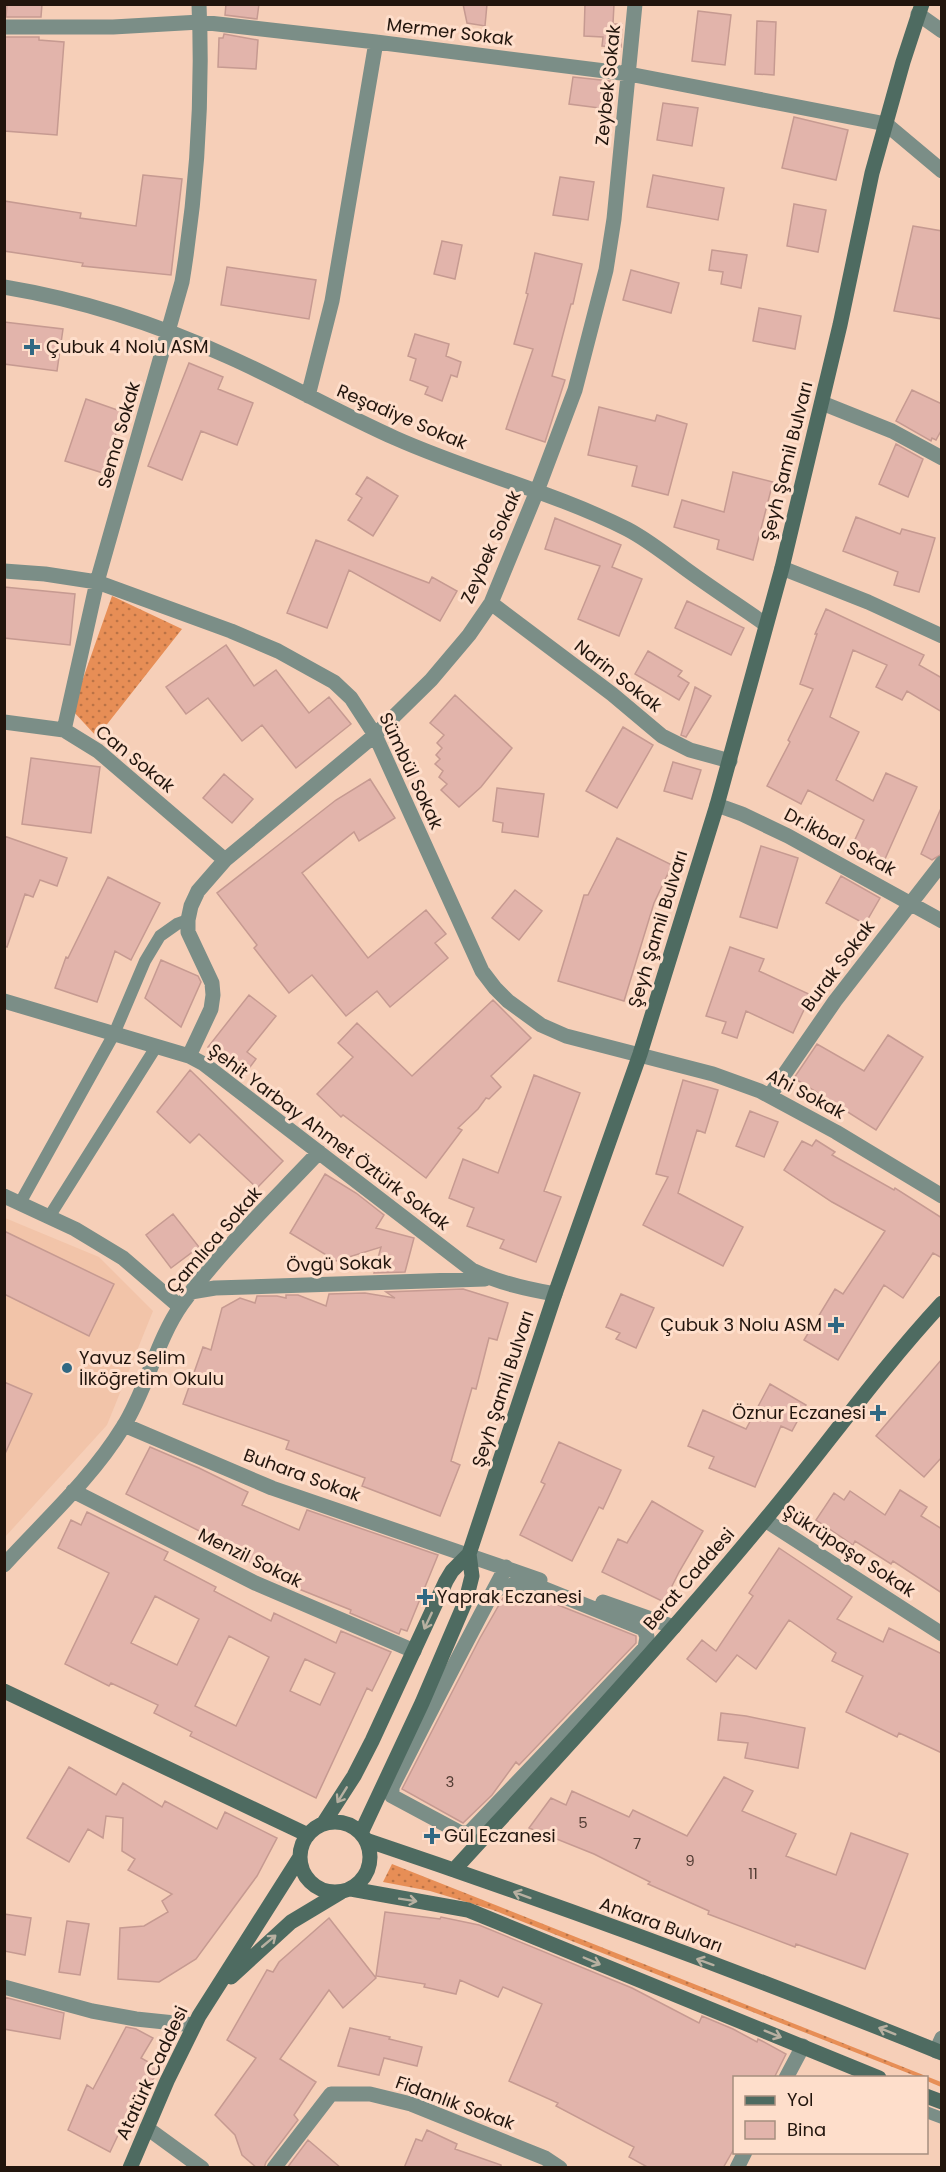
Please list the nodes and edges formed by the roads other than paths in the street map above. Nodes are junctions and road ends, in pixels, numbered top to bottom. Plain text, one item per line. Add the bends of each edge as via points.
1 (199, 4) edge
2 (636, 4) edge
3 (920, 10) edge
4 (200, 22) junction
5 (4, 27) edge
6 (942, 31) edge
7 (376, 42) junction
8 (629, 74) junction
9 (886, 124) junction
10 (942, 171) edge
11 (4, 287) edge
12 (169, 332) junction
13 (308, 396) junction
14 (822, 404) junction
15 (942, 458) edge
16 (537, 491) junction
17 (782, 568) junction
18 (4, 572) edge
19 (97, 582) junction
20 (491, 603) junction
21 (765, 624) junction
22 (942, 636) edge
23 (4, 722) edge
24 (64, 730) junction
25 (375, 735) junction
26 (730, 761) junction
27 (717, 806) junction
28 (225, 860) junction
29 (942, 863) edge
30 (910, 902) junction
31 (188, 920) junction
32 (942, 921) edge
33 (4, 1001) edge
34 (114, 1034) junction
35 (156, 1047) junction
36 (639, 1054) junction
37 (189, 1056) junction
38 (770, 1095) junction
39 (319, 1152) junction
40 (4, 1196) edge
41 (942, 1196) edge
42 (20, 1203) junction
43 (49, 1217) junction
44 (489, 1279) junction
45 (191, 1292) junction
46 (555, 1294) junction
47 (942, 1303) edge
48 (180, 1307) junction
49 (124, 1425) junction
50 (73, 1491) junction
51 (765, 1520) junction
52 (469, 1554) junction
53 (4, 1565) edge
54 (506, 1567) junction
55 (494, 1590) junction
56 (674, 1628) junction
57 (942, 1634) edge
58 (414, 1651) junction
59 (4, 1691) edge
60 (323, 1824) junction
61 (308, 1834) junction
62 (363, 1837) junction
63 (300, 1857) junction
64 (454, 1870) junction
65 (346, 1891) junction
66 (4, 1987) edge
67 (212, 1995) junction
68 (194, 2025) junction
69 (803, 2046) junction
70 (940, 2048) edge
71 (787, 2076) edge
72 (874, 2076) edge
73 (928, 2096) edge
74 (942, 2102) edge
75 (928, 2112) edge
76 (942, 2118) edge
77 (147, 2128) junction
78 (744, 2154) edge
79 (130, 2168) edge
80 (202, 2168) edge
81 (274, 2168) edge
82 (560, 2168) edge
83 (737, 2168) edge

1 - 4 street, Sema Sokak
2 - 8 street, Zeybek Sokak
3 - 6 street
3 - 9 main road, Şeyh Şamil Bulvarı
4 - 5 street, Mermer Sokak
4 - 7 street, Mermer Sokak
4 - 12 street, Sema Sokak via 190,234 183,282
7 - 8 street, Mermer Sokak
7 - 13 street via 332,301
8 - 9 street, Mermer Sokak
8 - 16 street, Zeybek Sokak via 606,270 575,390
9 - 10 street
9 - 14 main road, Şeyh Şamil Bulvarı
11 - 12 street, Reşadiye Sokak via 68,300
12 - 13 street, Reşadiye Sokak
12 - 19 street, Sema Sokak
13 - 16 street, Reşadiye Sokak via 397,439
14 - 15 street via 892,431
14 - 17 main road, Şeyh Şamil Bulvarı
16 - 20 street, Zeybek Sokak
16 - 21 street, Reşadiye Sokak via 629,530
17 - 21 main road, Şeyh Şamil Bulvarı
17 - 22 street
18 - 19 street, Sümbül Sokak
19 - 24 street, Sema Sokak
19 - 25 street, Sümbül Sokak via 231,631 305,665 334,682 351,698
20 - 25 street, Zeybek Sokak via 470,635 431,680
20 - 26 street, Narin Sokak via 662,736 690,750
21 - 26 main road, Şeyh Şamil Bulvarı
23 - 24 street, Can Sokak
24 - 28 street, Can Sokak via 98,751
25 - 28 street, Zeybek Sokak
25 - 36 street, Sümbül Sokak via 482,971 495,988 541,1025 566,1036
26 - 27 main road, Şeyh Şamil Bulvarı
27 - 30 street, Dr.İkbal Sokak via 764,824
27 - 36 main road, Şeyh Şamil Bulvarı
28 - 31 street, Zeybek Sokak via 198,891
29 - 30 street, Burak Sokak
30 - 32 street, Dr.İkbal Sokak
30 - 38 street, Burak Sokak
31 - 34 lane via 160,936 144,961
31 - 37 street via 192,944 212,983 213,995 211,1009
33 - 34 street, Şehit Yarbay Ahmet Öztürk Sokak
34 - 35 street, Şehit Yarbay Ahmet Öztürk Sokak
34 - 42 lane
35 - 37 street, Şehit Yarbay Ahmet Öztürk Sokak
35 - 43 lane
36 - 38 street, Ahi Sokak via 713,1074
36 - 46 main road, Şeyh Şamil Bulvarı
37 - 39 street, Şehit Yarbay Ahmet Öztürk Sokak
38 - 41 street, Ahi Sokak
39 - 44 street, Şehit Yarbay Ahmet Öztürk Sokak via 460,1262
39 - 45 street, Çamlıca Sokak
40 - 42 street
42 - 43 street
43 - 48 street via 123,1258
44 - 45 street, Övgü Sokak
44 - 46 street, Şehit Yarbay Ahmet Öztürk Sokak
45 - 48 street, Çamlıca Sokak
46 - 52 main road, Şeyh Şamil Bulvarı
47 - 51 main road, Berat Caddesi
48 - 49 street, Çamlıca Sokak
49 - 50 street, Çamlıca Sokak
49 - 52 street, Buhara Sokak via 272,1488
50 - 53 street, Çamlıca Sokak
50 - 58 street, Menzil Sokak via 255,1583
51 - 56 main road, Berat Caddesi
51 - 57 street, Şükrüpaşa Sokak
52 - 54 street, Buhara Sokak
52 -> 58 main road, Şeyh Şamil Bulvarı via 446,1581
52 - 62 main road via 472,1576 466,1600
54 - 55 street
54 - 56 street, Buhara Sokak
55 - 55 street via 392,1787 392,1796 461,1833 469,1833 645,1648 647,1637 644,1629 530,1583
56 - 64 main road, Berat Caddesi
58 -> 60 main road, Şeyh Şamil Bulvarı via 368,1750
59 - 61 main road
60 - 61 main road
60 - 62 main road via 343,1823
61 - 63 main road
62 - 64 main road, Ankara Bulvarı
62 - 65 main road via 370,1862 360,1882
63 - 65 main road via 308,1880 317,1888
63 - 67 main road, Atatürk Caddesi
70 -> 64 main road, Ankara Bulvarı
67 -> 65 main road, Atatürk Caddesi via 291,1922
65 -> 69 main road via 468,1910
66 - 68 street via 92,2011
67 - 68 main road, Atatürk Caddesi
68 - 77 main road, Atatürk Caddesi
69 - 71 street
69 - 72 main road
73 - 74 main road
75 - 76 lane
77 - 79 main road, Atatürk Caddesi
77 - 80 street
78 - 83 street
81 - 82 street, Fidanlık Sokak via 331,2094 370,2094 411,2104 545,2158

